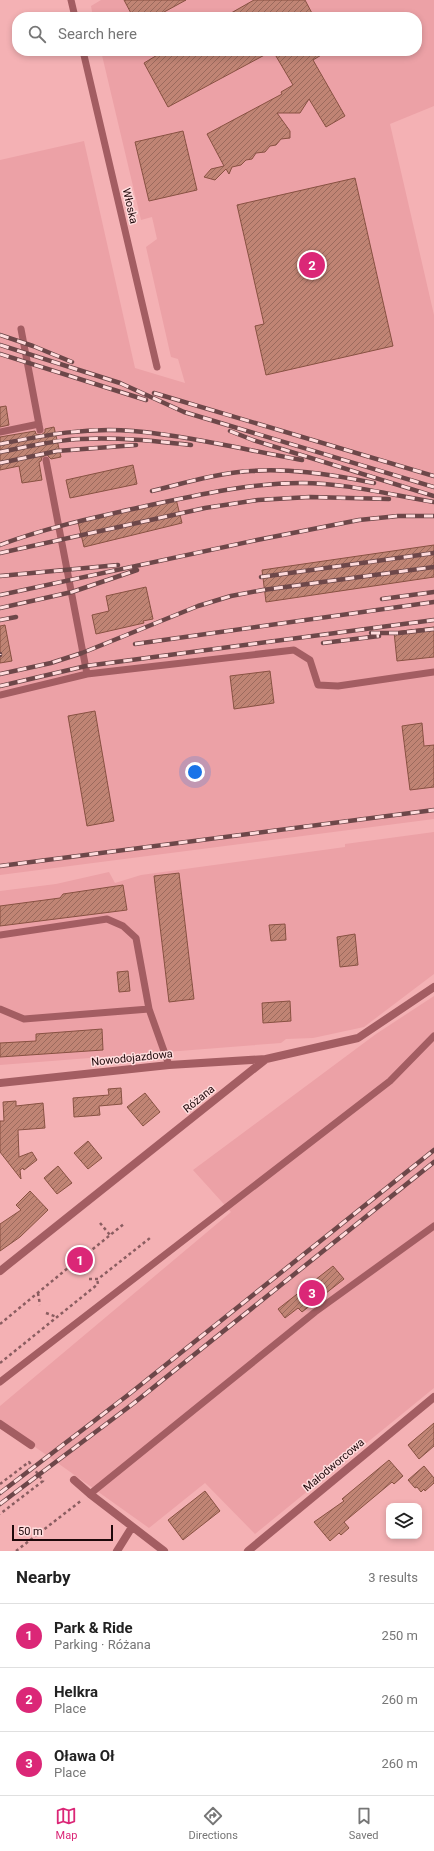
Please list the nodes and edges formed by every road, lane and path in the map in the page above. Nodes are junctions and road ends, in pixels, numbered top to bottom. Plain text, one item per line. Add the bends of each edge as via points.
1 (71, 0) edge
2 (74, 12) edge
3 (84, 56) edge
4 (20, 329) dead end
5 (157, 366) dead end
6 (0, 432) edge
7 (46, 460) dead end
8 (434, 672) edge
9 (87, 674) junction
10 (0, 695) edge
11 (0, 935) edge
12 (434, 987) edge
13 (0, 1009) edge
14 (149, 1009) junction
15 (434, 1036) edge
16 (266, 1059) junction
17 (169, 1065) junction
18 (0, 1082) edge
19 (100, 1223) dead end
20 (125, 1223) dead end
21 (434, 1226) edge
22 (110, 1235) junction
23 (150, 1238) dead end
24 (88, 1253) dead end
25 (67, 1255) dead end
26 (74, 1263) junction
27 (0, 1271) edge
28 (82, 1271) dead end
29 (89, 1279) dead end
30 (97, 1279) junction
31 (38, 1293) junction
32 (40, 1306) dead end
33 (46, 1313) dead end
34 (57, 1317) junction
35 (0, 1324) edge
36 (0, 1363) edge
37 (0, 1382) edge
38 (434, 1397) edge
39 (0, 1424) edge
40 (31, 1445) dead end
41 (74, 1480) dead end
42 (0, 1484) edge
43 (90, 1494) junction
44 (0, 1514) edge
45 (132, 1527) junction
46 (251, 1550) edge
47 (16, 1551) edge
48 (117, 1551) edge
49 (164, 1551) edge

1 - 2 lane
3 - 5 lane, Włoska
4 - 6 lane via 40,427
7 - 9 lane
8 - 9 lane via 338,686 318,685 310,660 294,650
9 - 10 lane
11 - 14 lane via 107,919 123,926 136,938
12 - 16 street, Różana via 358,1038
13 - 14 lane via 24,1019
14 - 17 lane
15 - 37 lane via 390,1081
16 - 17 street, Nowodojazdowa
16 - 27 street, Różana
17 - 18 street, Nowodojazdowa
19 - 22 path
20 - 22 path
21 - 43 lane via 315,1312
22 - 24 path
23 - 30 path
25 - 26 path
26 - 28 path
26 - 31 path
29 - 30 path
30 - 34 path via 98,1284
31 - 32 path
31 - 35 path
33 - 34 path
34 - 36 path
38 - 46 street, Małodworcowa
39 - 40 street
41 - 43 street
42 - 44 path via 29,1462 43,1481
43 - 45 street
43 - 47 path
45 - 48 street
45 - 49 street

